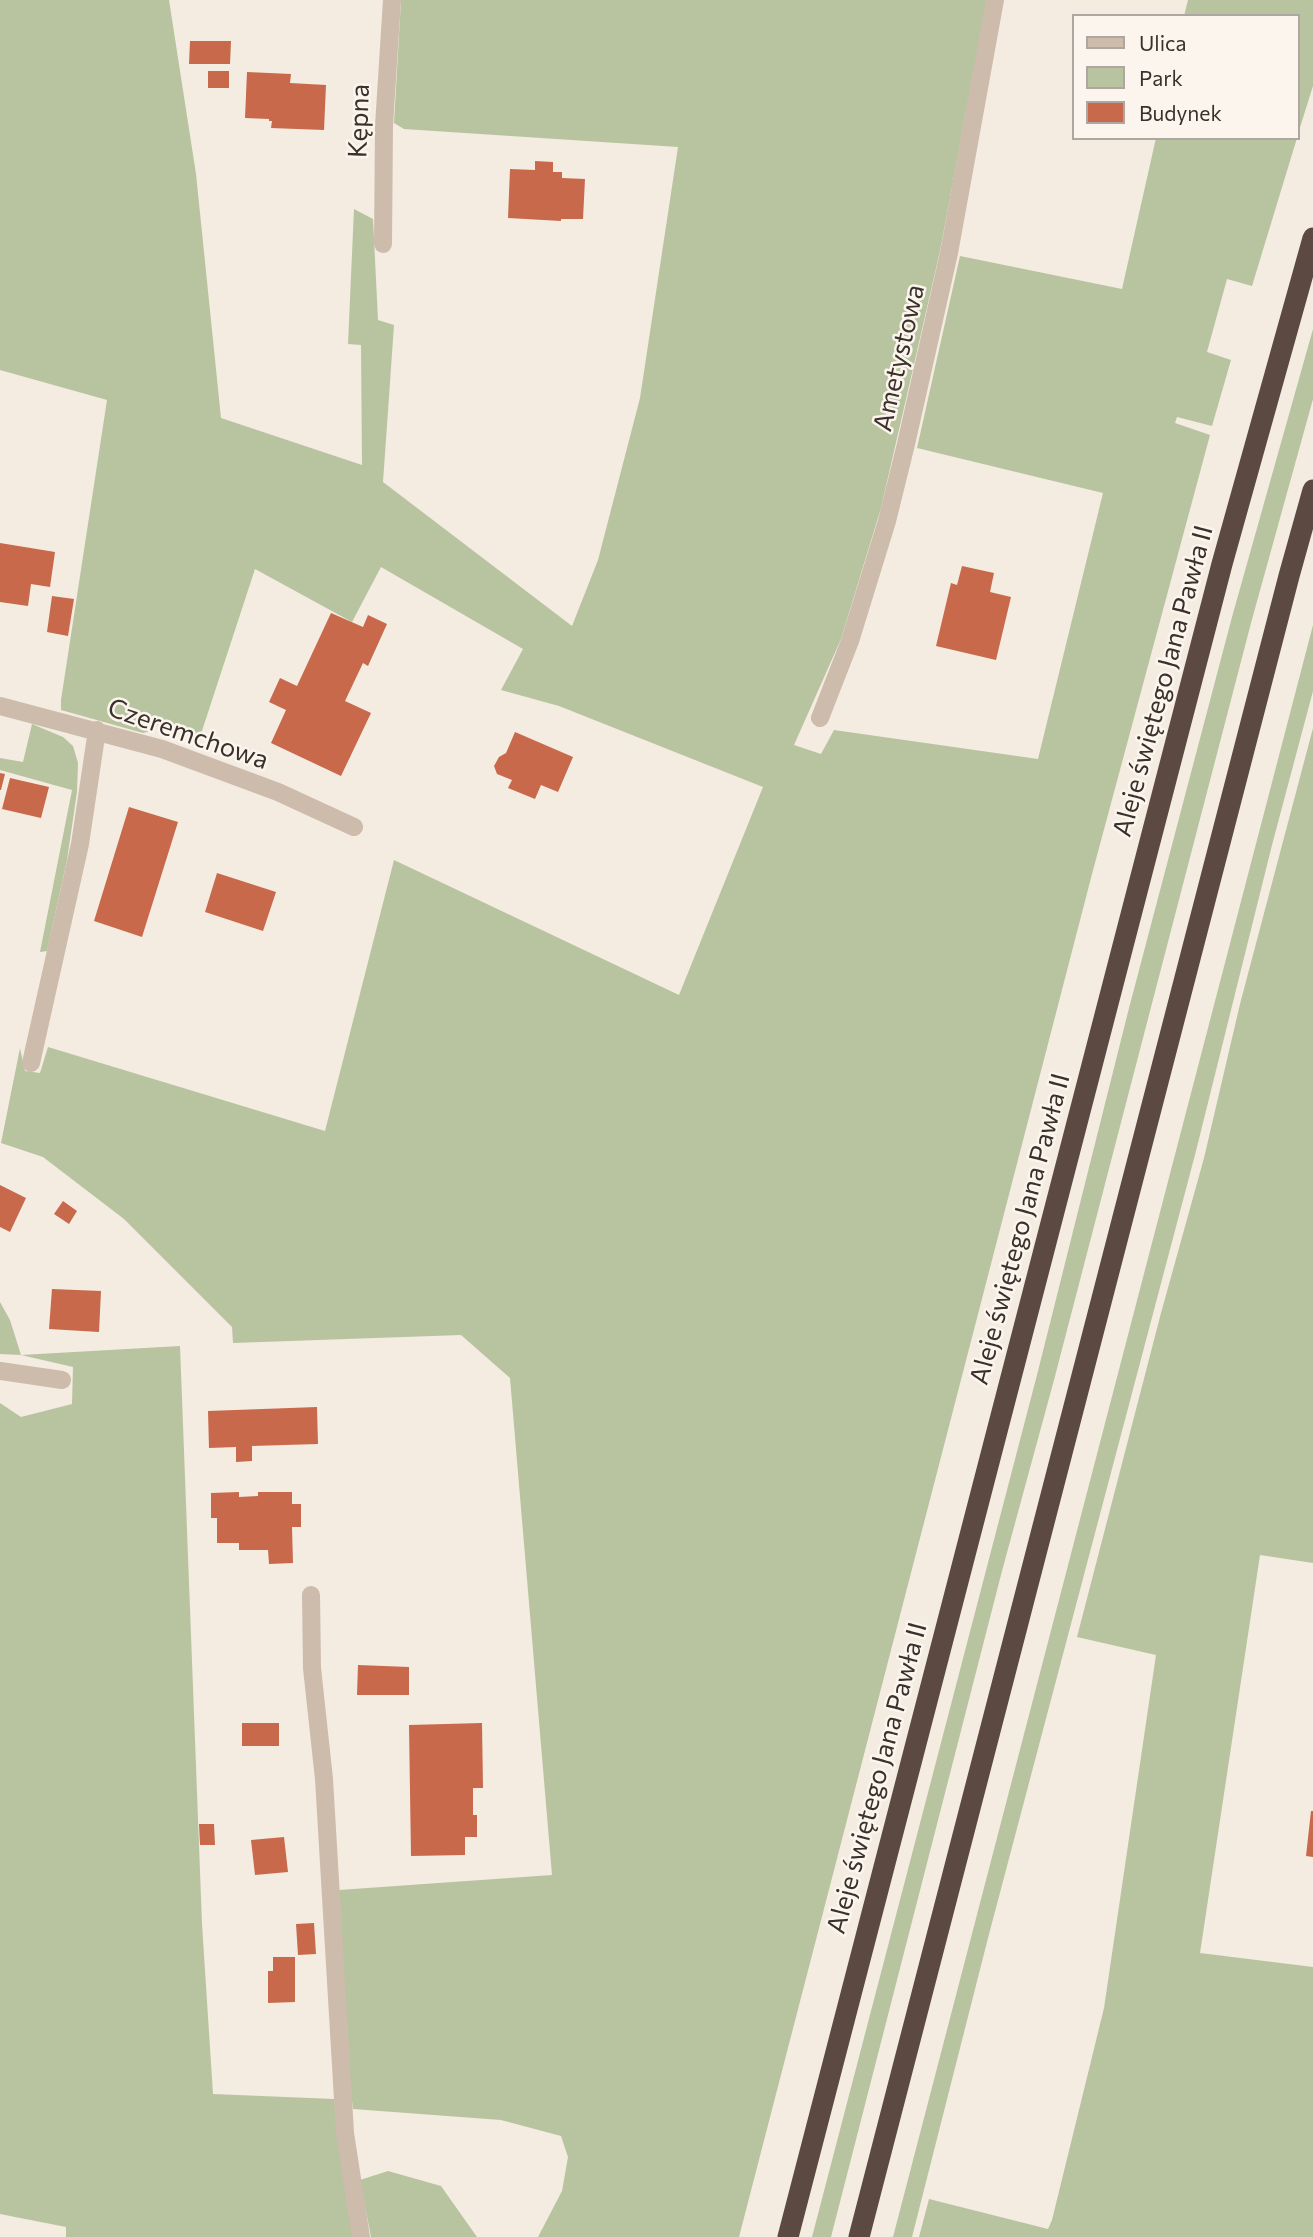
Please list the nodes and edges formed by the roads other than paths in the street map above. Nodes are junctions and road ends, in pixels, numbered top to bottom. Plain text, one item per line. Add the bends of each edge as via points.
1 (392, 0) edge
2 (995, 0) edge
3 (1313, 238) edge
4 (383, 244) dead end
5 (1313, 490) edge
6 (0, 705) edge
7 (820, 718) dead end
8 (97, 730) junction
9 (354, 827) dead end
10 (31, 1063) dead end
11 (0, 1371) edge
12 (62, 1380) dead end
13 (311, 1595) dead end
14 (361, 2237) edge
15 (788, 2237) edge
16 (859, 2237) edge

1 - 4 street, Kępna
2 - 7 street, Ametystowa via 949,253 906,444 850,641
3 - 15 highway, Aleje świętego Jana Pawła II via 1222,564
5 - 16 highway
6 - 8 street, Czeremchowa
8 - 9 street, Czeremchowa via 278,792
8 - 10 street via 80,844
11 - 12 street
13 - 14 street via 312,1668 324,1779 345,2133

